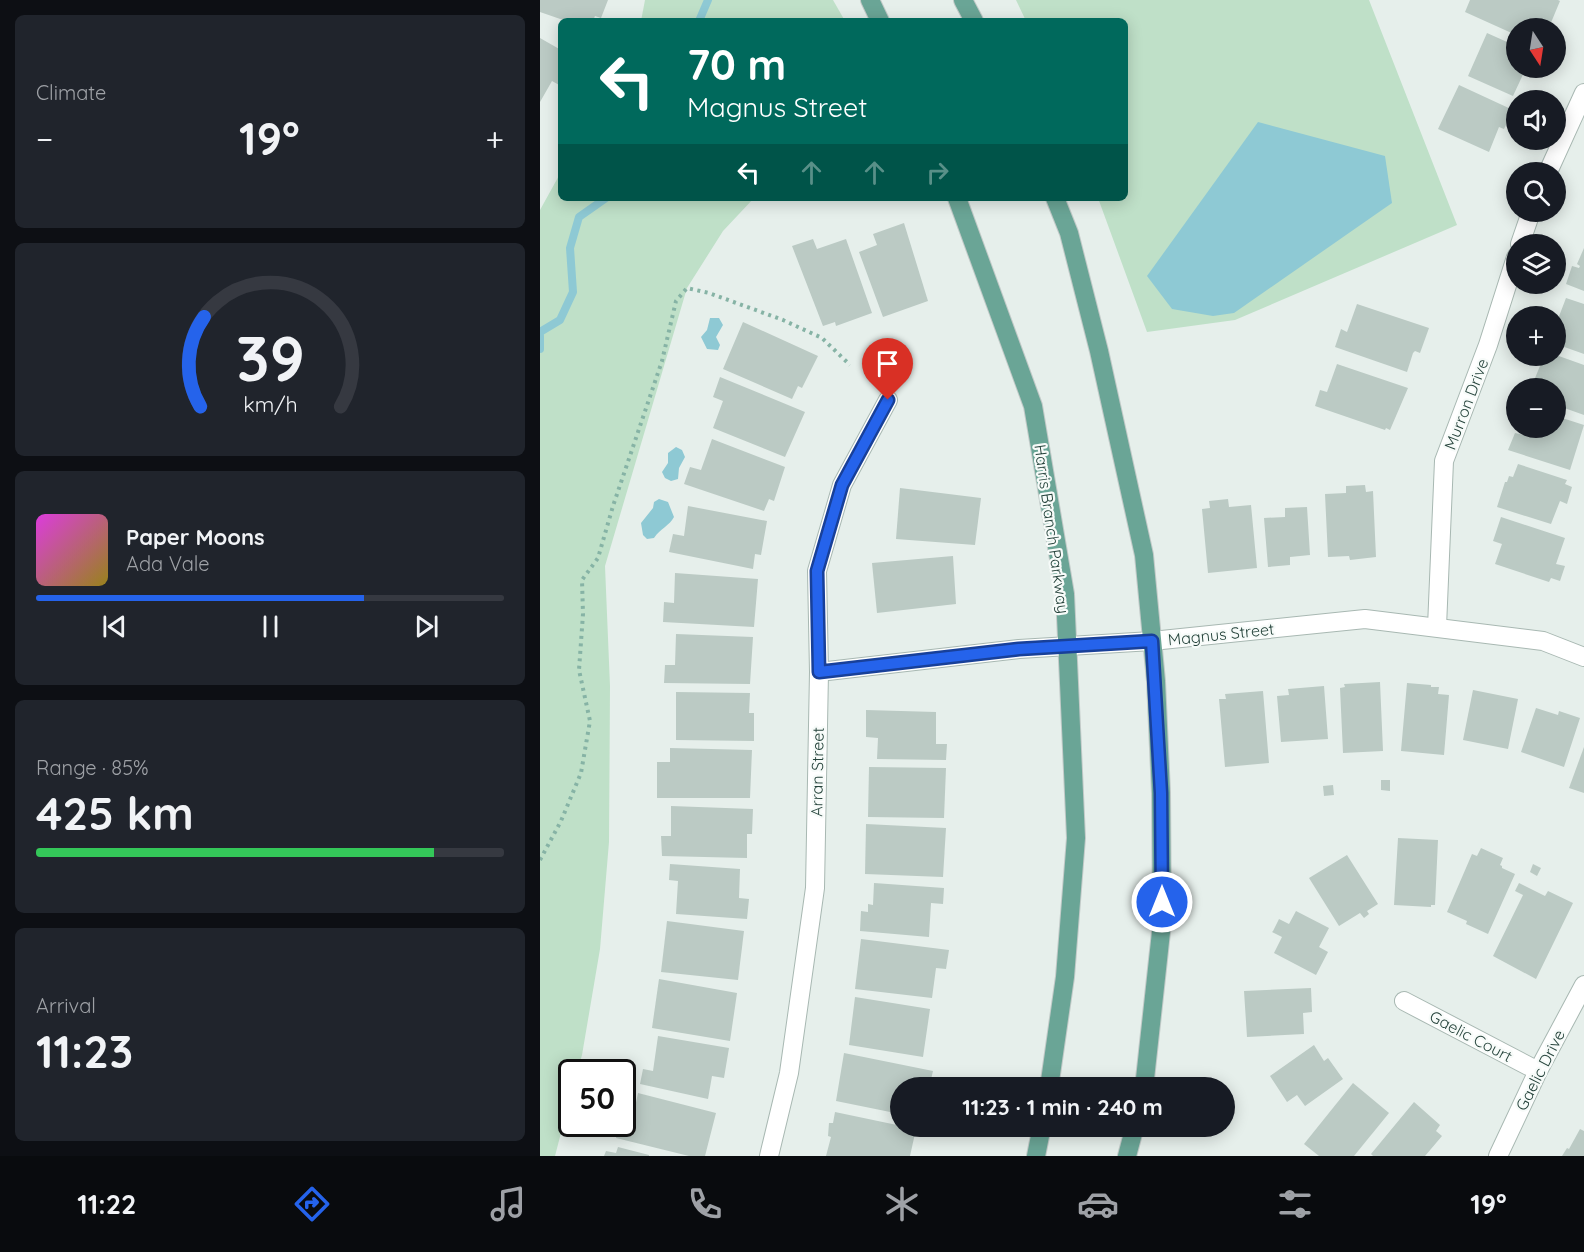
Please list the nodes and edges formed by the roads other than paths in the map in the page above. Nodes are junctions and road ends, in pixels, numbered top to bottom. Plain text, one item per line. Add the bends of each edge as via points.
1 (870, 0) edge
2 (963, 0) edge
3 (879, 18) edge
4 (972, 18) edge
5 (1584, 93) edge
6 (1553, 162) edge
7 (958, 201) edge
8 (1056, 201) edge
9 (1506, 288) edge
10 (888, 400) dead end
11 (1437, 627) junction
12 (1152, 641) junction
13 (1066, 645) junction
14 (1584, 657) edge
15 (819, 672) junction
16 (1584, 985) edge
17 (1404, 1000) dead end
18 (1538, 1071) junction
19 (1051, 1077) edge
20 (1145, 1077) edge
21 (1040, 1137) edge
22 (1132, 1137) edge
23 (769, 1156) edge
24 (1036, 1156) edge
25 (1127, 1156) edge
26 (1498, 1156) edge

1 - 3 main road
2 - 4 main road
5 - 6 street
7 - 13 main road, Harris Branch Parkway via 1033,406 1065,594
8 - 12 main road via 1080,276 1141,544
9 - 11 street, Murron Drive via 1444,461
10 - 15 street, Arran Street via 842,485 817,571
11 - 12 street, Magnus Street via 1365,619
11 - 14 street, Magnus Street via 1543,641
12 - 13 street, Magnus Street
12 - 20 main road via 1161,793 1162,923
13 - 15 street, Magnus Street
13 - 19 main road, Harris Branch Parkway via 1076,838 1065,977
15 - 23 street, Arran Street via 815,888 789,1073
16 - 18 street, Gaelic Drive
17 - 18 street, Gaelic Court
18 - 26 street, Gaelic Drive
21 - 24 main road
22 - 25 main road

